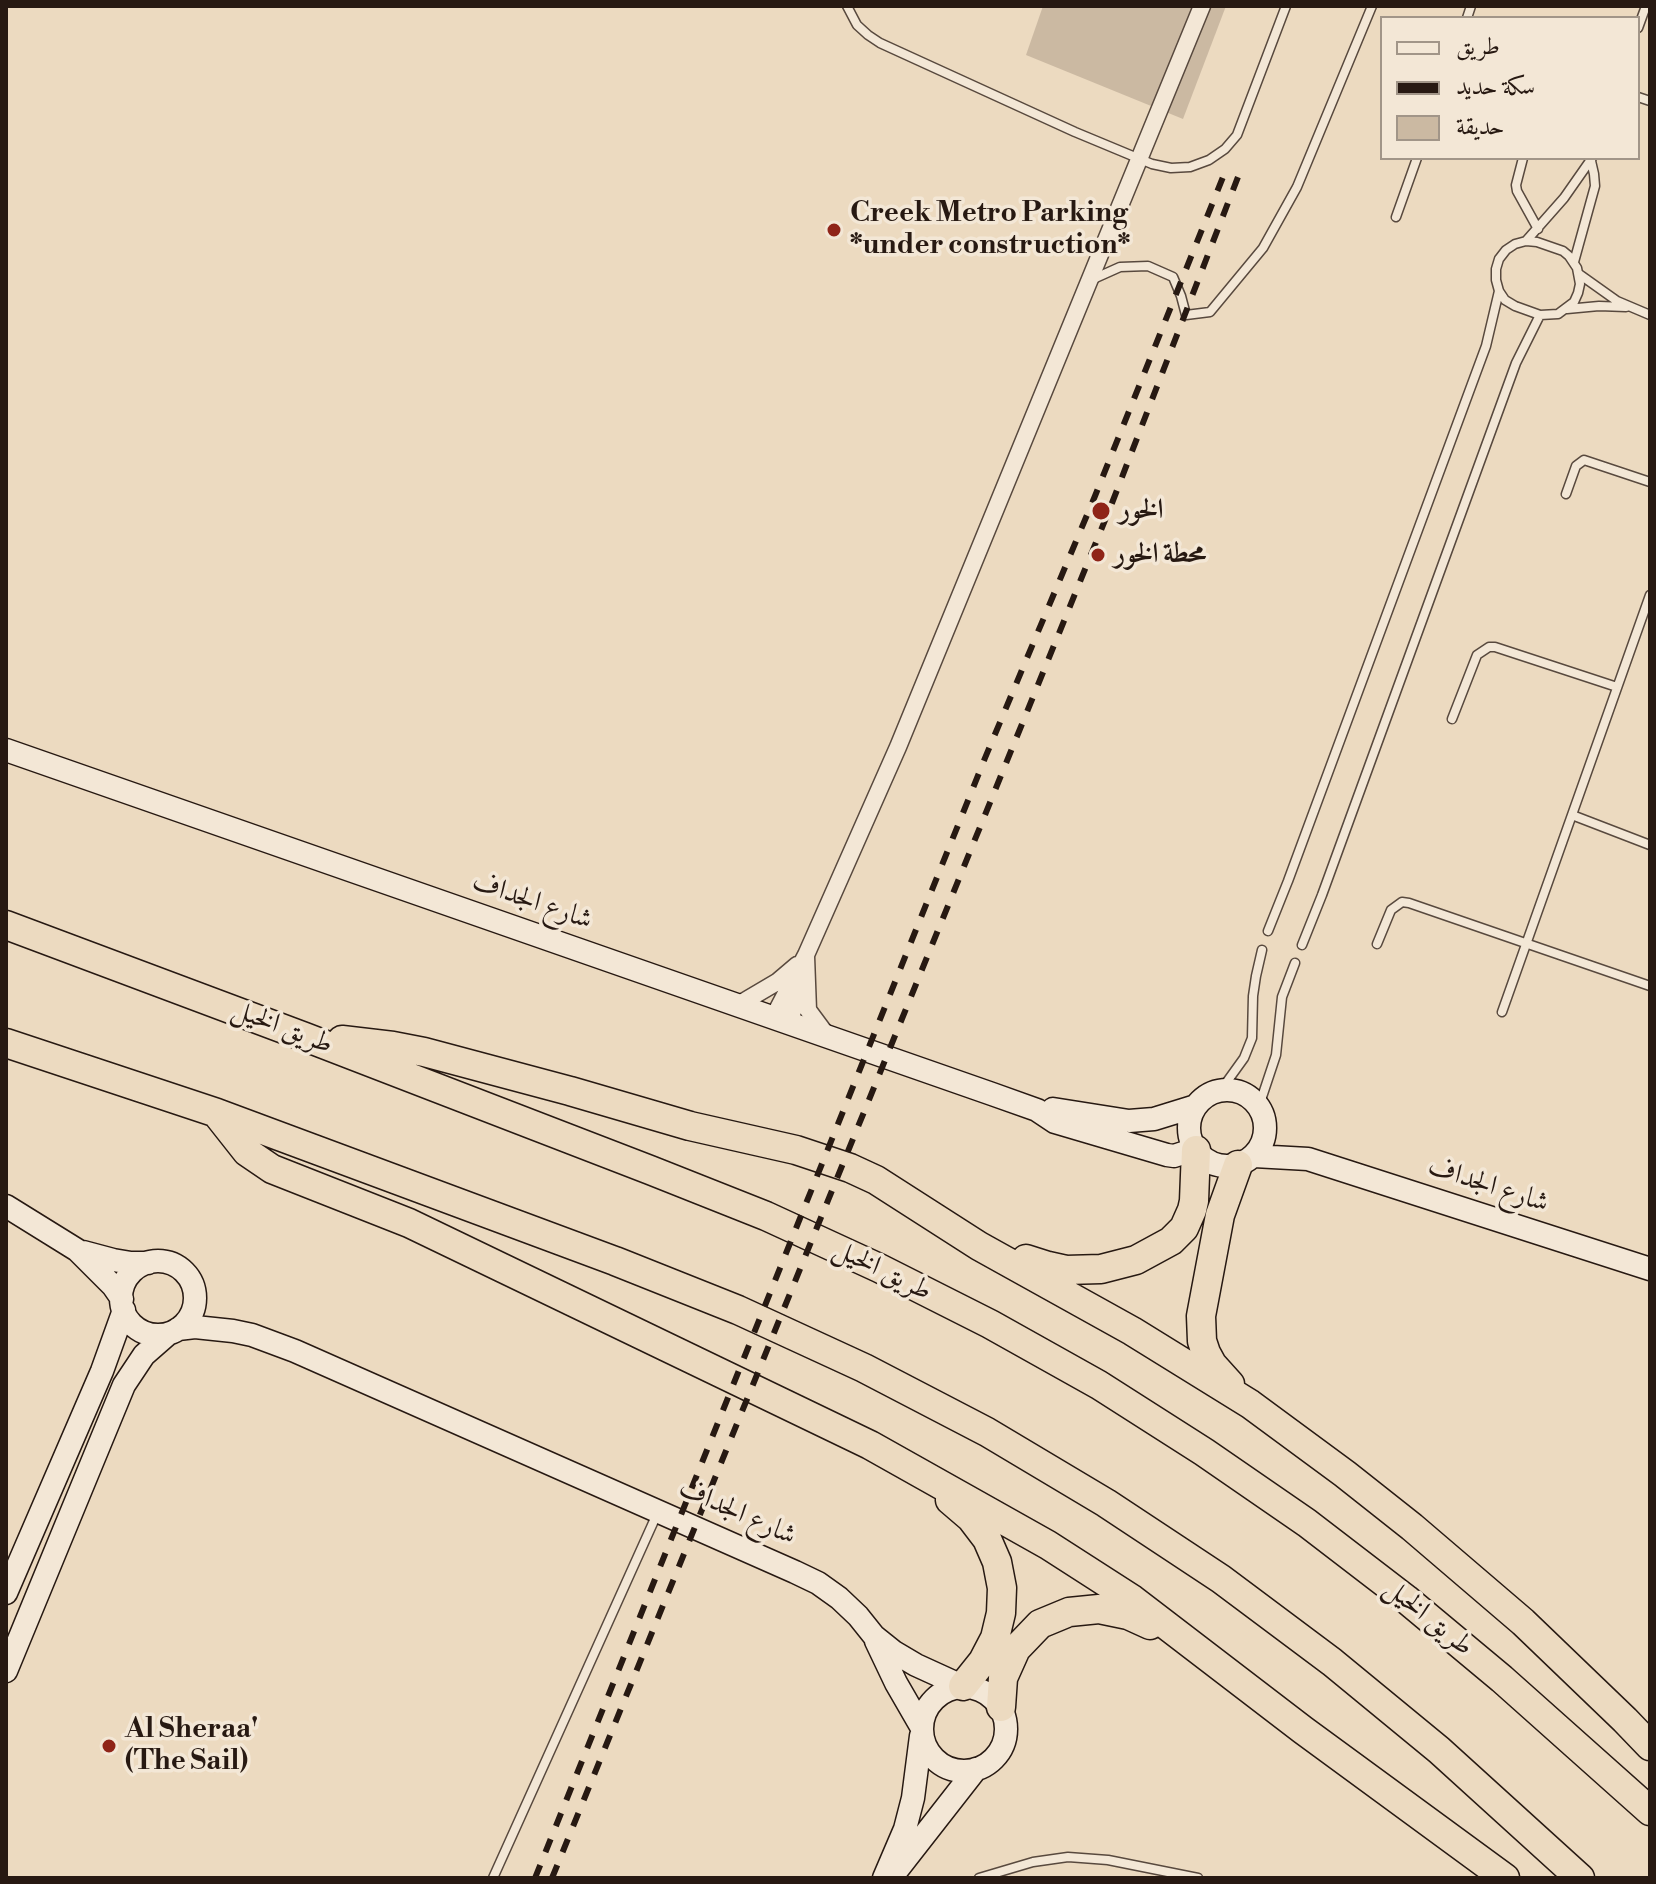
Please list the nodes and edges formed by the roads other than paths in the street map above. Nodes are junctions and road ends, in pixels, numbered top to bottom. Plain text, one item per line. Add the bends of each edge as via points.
1 (847, 6) edge
2 (1202, 6) edge
3 (1286, 6) edge
4 (1372, 6) edge
5 (1140, 158) junction
6 (1416, 160) edge
7 (1522, 160) edge
8 (1590, 160) edge
9 (1591, 160) edge
10 (1396, 217) dead end
11 (1538, 229) junction
12 (1526, 241) junction
13 (1574, 262) junction
14 (1579, 274) junction
15 (1090, 280) junction
16 (1499, 291) junction
17 (1631, 308) junction
18 (1567, 309) junction
19 (1540, 315) junction
20 (1650, 315) edge
21 (1650, 482) edge
22 (1566, 494) dead end
23 (1650, 595) edge
24 (1648, 610) edge
25 (1617, 687) junction
26 (1452, 719) dead end
27 (6, 750) edge
28 (1572, 815) junction
29 (1650, 845) edge
30 (6, 925) edge
31 (1268, 931) dead end
32 (1527, 942) junction
33 (1377, 944) dead end
34 (1302, 945) dead end
35 (1262, 950) dead end
36 (806, 955) junction
37 (1295, 963) dead end
38 (1650, 986) edge
39 (738, 1005) junction
40 (1502, 1012) dead end
41 (782, 1021) junction
42 (305, 1037) junction
43 (828, 1037) junction
44 (6, 1043) edge
45 (1221, 1090) junction
46 (1196, 1106) junction
47 (1037, 1110) junction
48 (217, 1113) junction
49 (1262, 1115) junction
50 (1195, 1150) junction
51 (1308, 1159) junction
52 (1246, 1161) junction
53 (6, 1206) edge
54 (927, 1211) junction
55 (77, 1250) junction
56 (148, 1263) junction
57 (1650, 1269) edge
58 (195, 1292) junction
59 (123, 1304) junction
60 (173, 1332) junction
61 (252, 1335) junction
62 (1250, 1404) junction
63 (870, 1445) junction
64 (659, 1511) junction
65 (6, 1593) edge
66 (874, 1636) junction
67 (1201, 1651) junction
68 (6, 1671) edge
69 (963, 1686) junction
70 (1001, 1707) junction
71 (922, 1731) junction
72 (1650, 1746) edge
73 (976, 1769) junction
74 (1650, 1811) edge
75 (493, 1878) edge
76 (884, 1878) edge
77 (890, 1878) edge
78 (979, 1878) edge
79 (1198, 1878) edge
80 (1505, 1878) edge
81 (1580, 1878) edge

1 - 5 lane via 857,25 880,43
2 - 5 street
3 - 5 lane via 1237,135 1225,149 1190,167 1171,168
4 - 15 lane via 1297,187 1263,248 1210,312 1186,315 1173,277 1148,266 1120,267
5 - 15 street
6 - 10 lane
7 - 11 lane via 1517,191
8 - 11 lane
9 - 13 lane via 1595,186
11 - 12 lane
12 - 13 lane via 1563,251
12 - 16 lane via 1499,259
13 - 14 lane
14 - 17 lane
14 - 18 lane via 1578,293
15 - 36 street via 898,747
16 - 19 lane via 1515,306
16 - 31 lane via 1486,346
17 - 18 lane
17 - 20 lane
18 - 19 lane
19 - 34 lane via 1516,363
21 - 22 lane via 1584,460 1576,466
23 - 24 lane
24 - 25 lane
25 - 26 lane via 1489,647 1477,655
25 - 28 lane
27 - 39 street, شارع الجداف
28 - 29 lane
28 - 32 lane
30 - 42 highway, طريق الخيل
32 - 33 lane via 1402,902 1391,910
32 - 38 lane
32 - 40 lane
35 - 45 lane via 1252,1038
36 - 39 street via 777,982
36 - 41 street
36 - 43 street via 808,1010
37 - 49 lane via 1282,997
39 - 41 street, شارع الجداف
41 - 43 street, شارع الجداف
42 - 54 highway via 424,1052 796,1150 876,1180
42 - 74 highway, طريق الخيل via 766,1216 990,1324 1099,1385 1307,1523 1394,1589
43 - 47 street, شارع الجداف
44 - 48 highway
45 - 46 street, شارع الجداف
45 - 49 street, شارع الجداف via 1251,1098
46 - 47 street, شارع الجداف via 1142,1121
46 - 50 street via 1189,1132
47 - 50 street, شارع الجداف via 1055,1122 1160,1153 1174,1156
48 - 63 highway via 247,1152 272,1169 409,1223
48 - 81 highway via 738,1310 987,1432 1106,1503 1332,1662
49 - 51 street, شارع الجداف
49 - 52 street via 1263,1141
50 - 52 street, شارع الجداف via 1219,1166
50 - 54 highway via 1194,1201 1184,1228 1153,1252 1119,1266 1048,1266
51 - 52 street, شارع الجداف
51 - 57 street, شارع الجداف
52 - 62 highway via 1220,1215 1200,1328 1212,1364
53 - 55 street
54 - 62 highway
55 - 56 street
55 - 59 street via 102,1273
56 - 58 street via 172,1264 183,1271
56 - 59 street via 129,1276
58 - 60 street via 188,1320
58 - 61 street, شارع الجداف
59 - 60 street via 129,1320 146,1333
59 - 65 street via 102,1371
60 - 61 street, شارع الجداف via 195,1327
60 - 68 street via 144,1355 124,1385
61 - 64 street, شارع الجداف
62 - 72 highway via 1412,1527 1523,1622
63 - 67 highway via 1048,1545
63 - 69 highway via 971,1518 997,1562 1002,1588 995,1638
64 - 66 street, شارع الجداف via 818,1583
64 - 75 lane
66 - 69 street, شارع الجداف via 916,1665
66 - 71 street, شارع الجداف
67 - 70 highway via 1128,1615 1099,1609 1069,1612 1040,1624 1016,1649 1003,1678
67 - 80 highway
69 - 70 street via 978,1688
69 - 71 street via 949,1689 930,1704
70 - 73 street via 1006,1737 990,1762
71 - 73 street via 936,1760 948,1768
71 - 76 street via 905,1829
73 - 77 street
78 - 79 lane via 1068,1857

